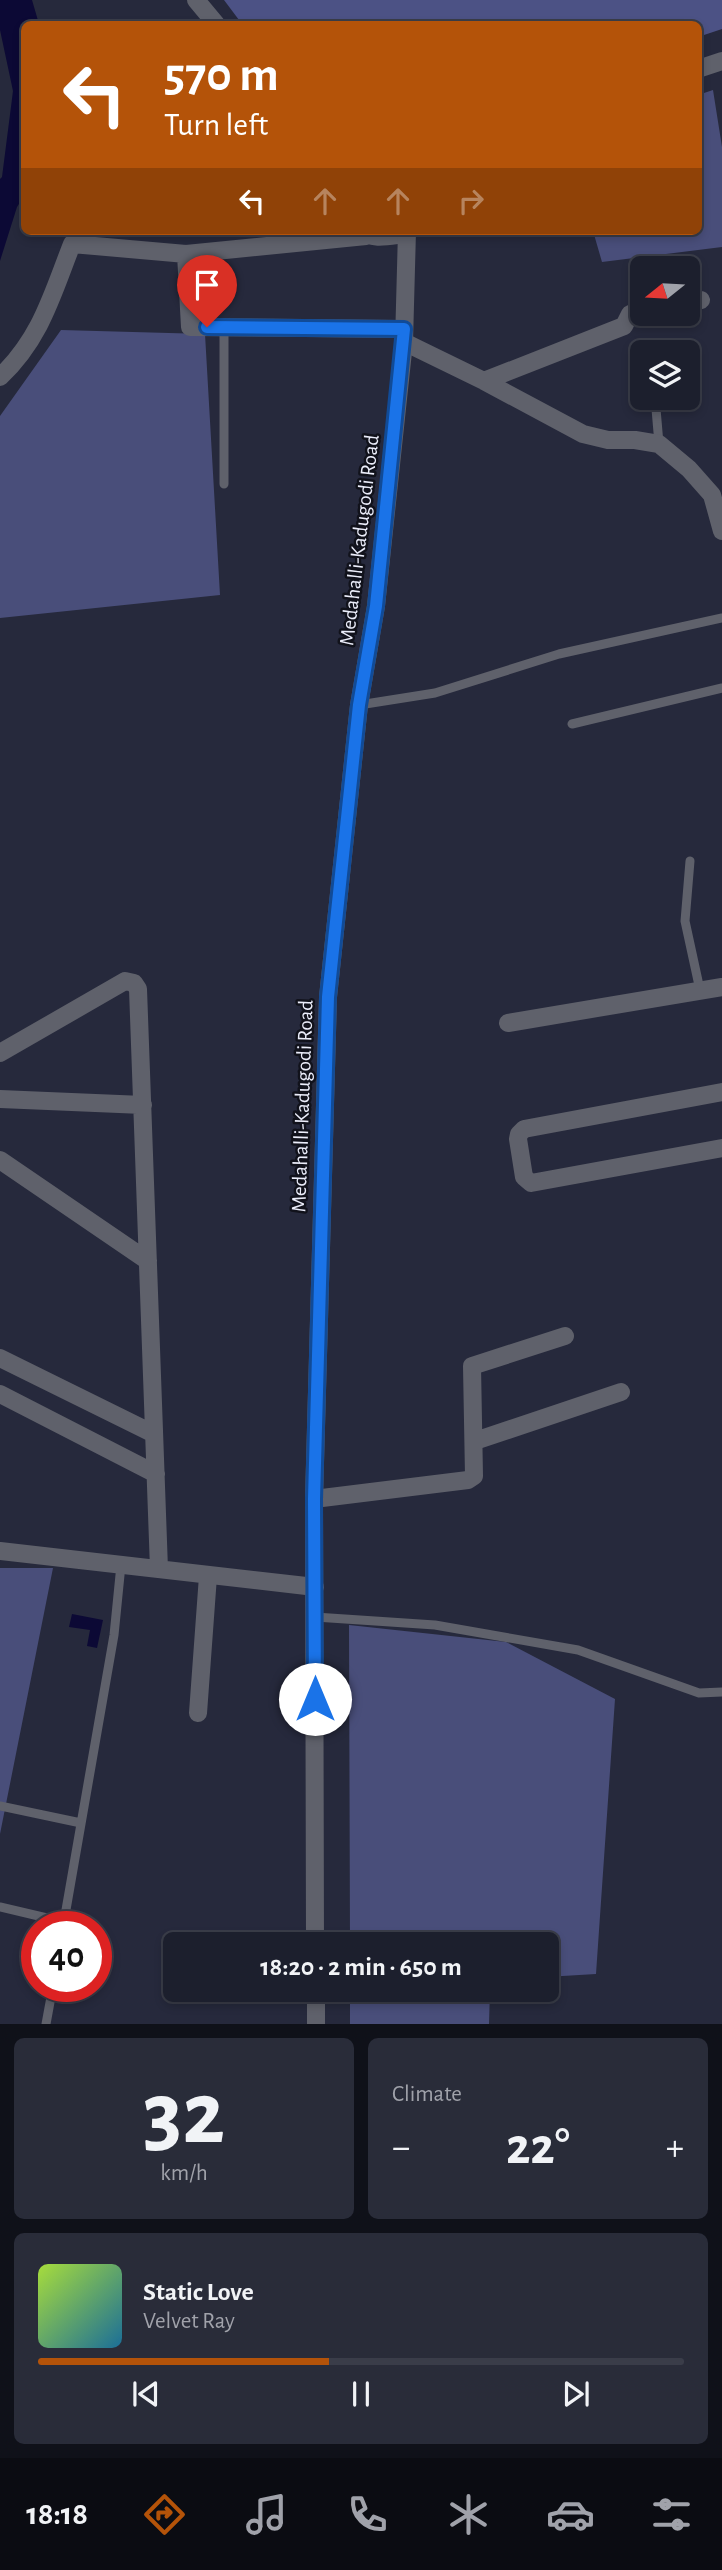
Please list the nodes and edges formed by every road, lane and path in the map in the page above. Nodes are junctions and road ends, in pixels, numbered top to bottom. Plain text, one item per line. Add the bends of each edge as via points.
1 (195, 0) edge
2 (213, 21) edge
3 (722, 61) edge
4 (702, 68) edge
5 (347, 235) edge
6 (407, 235) edge
7 (187, 254) junction
8 (630, 314) edge
9 (224, 327) junction
10 (404, 336) junction
11 (0, 377) edge
12 (484, 381) junction
13 (656, 410) edge
14 (659, 444) junction
15 (224, 484) dead end
16 (722, 531) edge
17 (722, 618) edge
18 (722, 688) edge
19 (359, 705) junction
20 (572, 724) dead end
21 (691, 861) dead end
22 (722, 987) edge
23 (700, 990) junction
24 (508, 1023) dead end
25 (0, 1052) edge
26 (722, 1092) edge
27 (0, 1100) edge
28 (143, 1105) junction
29 (722, 1148) edge
30 (0, 1160) edge
31 (149, 1261) junction
32 (565, 1336) dead end
33 (0, 1358) edge
34 (621, 1392) dead end
35 (0, 1394) edge
36 (154, 1434) junction
37 (475, 1441) junction
38 (156, 1474) junction
39 (314, 1499) junction
40 (0, 1551) edge
41 (121, 1565) junction
42 (159, 1569) junction
43 (208, 1576) junction
44 (315, 1587) junction
45 (315, 1617) junction
46 (722, 1692) edge
47 (198, 1713) dead end
48 (0, 1806) edge
49 (81, 1823) junction
50 (0, 1907) edge
51 (66, 1911) edge
52 (21, 1913) edge
53 (316, 1932) edge
54 (50, 2002) edge
55 (316, 2002) edge
56 (46, 2024) edge
57 (316, 2024) edge

1 - 2 street
3 - 4 street
5 - 7 street
6 - 10 street, Medahalli-Kadugodi Road
7 - 9 street via 190,327
7 - 11 street via 72,244 34,338
8 - 12 street via 624,326
9 - 10 street
9 - 15 lane
10 - 12 street
10 - 19 street, Medahalli-Kadugodi Road via 376,606
12 - 14 street via 583,434
13 - 14 lane
14 - 16 street via 712,495
17 - 19 lane via 559,654 435,693
18 - 20 lane
19 - 39 street, Medahalli-Kadugodi Road via 328,997
21 - 23 lane via 685,922
22 - 23 street
23 - 24 street
25 - 28 street via 130,981 139,997
26 - 29 street via 524,1129 518,1139 524,1177 531,1183
27 - 28 street
28 - 31 street
30 - 31 street
31 - 36 street
32 - 37 street via 472,1366
33 - 36 street
34 - 37 street
35 - 38 street
36 - 38 street
37 - 39 street via 474,1476 468,1480
38 - 42 street
39 - 44 street, Medahalli-Kadugodi Road
40 - 41 street
41 - 42 street
41 - 49 lane via 114,1635
42 - 43 street
43 - 44 street
43 - 47 street
44 - 45 street, Medahalli-Kadugodi Road
45 - 46 lane via 435,1625 578,1650 699,1693
45 - 53 street, Medahalli-Kadugodi Road
48 - 49 lane
49 - 51 lane
50 - 52 lane
54 - 56 lane
55 - 57 street

